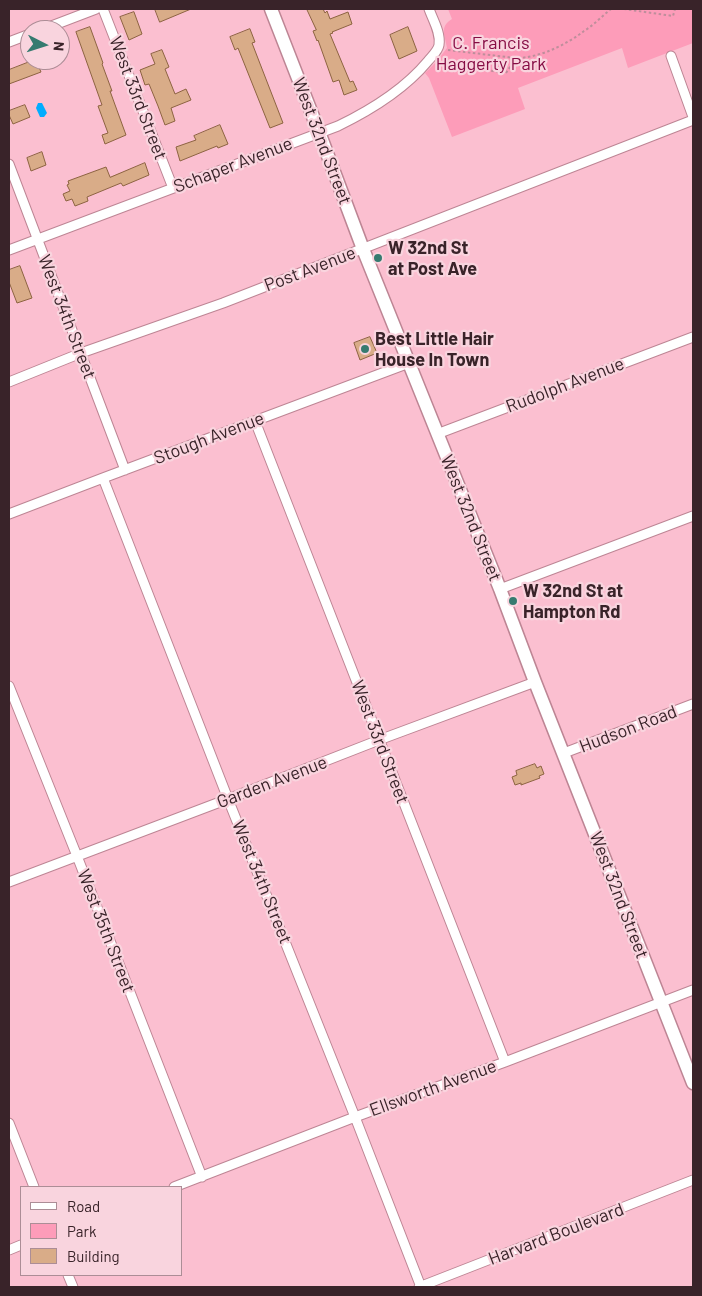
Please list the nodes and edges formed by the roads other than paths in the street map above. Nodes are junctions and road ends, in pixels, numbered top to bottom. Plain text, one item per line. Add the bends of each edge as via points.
1 (96, 9) edge
2 (102, 9) edge
3 (270, 9) edge
4 (429, 9) edge
5 (67, 20) edge
6 (671, 56) dead end
7 (693, 119) edge
8 (319, 132) junction
9 (9, 164) edge
10 (173, 188) junction
11 (38, 239) junction
12 (363, 249) junction
13 (9, 250) edge
14 (693, 337) edge
15 (81, 353) junction
16 (409, 363) junction
17 (9, 382) edge
18 (255, 421) junction
19 (437, 434) junction
20 (125, 470) junction
21 (103, 478) junction
22 (9, 514) edge
23 (693, 516) edge
24 (500, 589) junction
25 (535, 682) junction
26 (9, 686) edge
27 (693, 704) edge
28 (379, 740) junction
29 (564, 753) junction
30 (228, 799) junction
31 (77, 856) junction
32 (9, 882) edge
33 (693, 990) edge
34 (662, 1002) junction
35 (505, 1062) junction
36 (693, 1083) edge
37 (355, 1117) junction
38 (9, 1123) edge
39 (202, 1177) junction
40 (693, 1180) edge
41 (34, 1186) edge
42 (177, 1186) edge
43 (420, 1287) edge

1 - 5 street
2 - 10 street, West 33rd Street
3 - 8 street, West 32nd Street
4 - 8 street, Schaper Avenue via 443,49 400,89 357,116
6 - 7 street
7 - 12 street, Post Avenue
8 - 10 street, Schaper Avenue
8 - 12 street, West 32nd Street
9 - 11 street, West 34th Street
10 - 11 street, Schaper Avenue
11 - 13 street, Schaper Avenue
11 - 15 street, West 34th Street
12 - 15 street, Post Avenue via 224,303
12 - 16 street, West 32nd Street
14 - 19 street, Rudolph Avenue
15 - 17 street, Post Avenue
15 - 20 street, West 34th Street
16 - 18 street, Stough Avenue
16 - 19 street, West 32nd Street
18 - 20 street, Stough Avenue
18 - 28 street, West 33rd Street
19 - 24 street, West 32nd Street
20 - 21 street, Stough Avenue
21 - 22 street, Stough Avenue
21 - 30 street, West 34th Street
23 - 24 street
24 - 25 street, West 32nd Street
25 - 28 street, Garden Avenue
25 - 29 street, West 32nd Street
26 - 31 street, West 35th Street
27 - 29 street, Hudson Road
28 - 30 street, Garden Avenue
28 - 35 street, West 33rd Street
29 - 34 street, West 32nd Street
30 - 31 street, Garden Avenue
30 - 37 street, West 34th Street
31 - 32 street, Garden Avenue
31 - 39 street, West 35th Street
33 - 34 street, Ellsworth Avenue
34 - 35 street, Ellsworth Avenue
34 - 36 street, West 32nd Street
35 - 37 street, Ellsworth Avenue
37 - 39 street, Ellsworth Avenue
37 - 43 street, West 34th Street
38 - 41 street
39 - 42 street, Ellsworth Avenue
40 - 43 street, Harvard Boulevard

